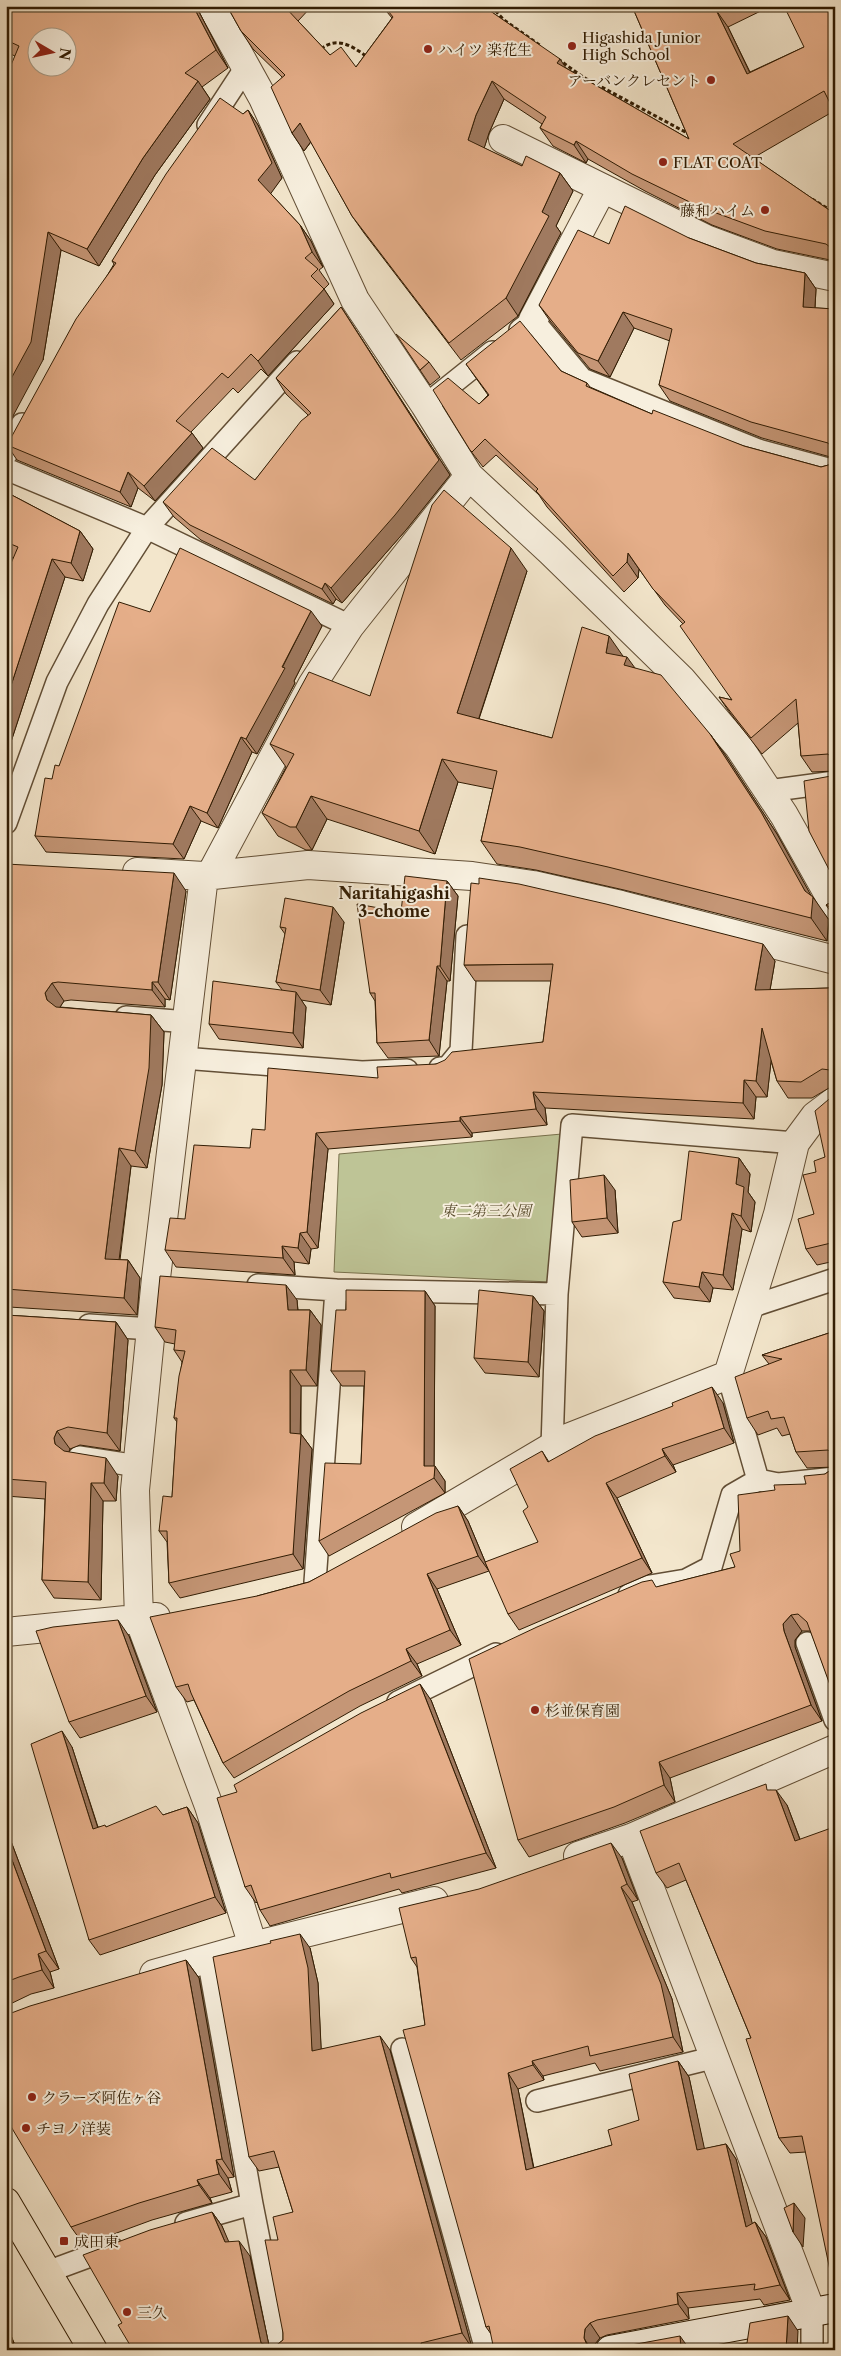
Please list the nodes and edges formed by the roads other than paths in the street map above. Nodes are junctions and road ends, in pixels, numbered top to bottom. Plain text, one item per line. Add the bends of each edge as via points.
1 (224, 11) edge
2 (246, 67) junction
3 (503, 139) dead end
4 (194, 145) edge
5 (602, 188) junction
6 (835, 277) edge
7 (532, 320) junction
8 (308, 350) edge
9 (425, 405) junction
10 (31, 407) edge
11 (6, 456) edge
12 (6, 469) edge
13 (835, 471) edge
14 (469, 476) junction
15 (146, 528) junction
16 (350, 626) junction
17 (835, 782) edge
18 (768, 791) junction
19 (6, 823) edge
20 (115, 871) edge
21 (208, 875) junction
22 (471, 894) junction
23 (835, 906) edge
24 (835, 960) edge
25 (110, 1015) edge
26 (188, 1022) junction
27 (183, 1058) junction
28 (835, 1101) edge
29 (795, 1143) junction
30 (835, 1279) edge
31 (236, 1283) edge
32 (336, 1290) junction
33 (557, 1294) junction
34 (750, 1307) junction
35 (66, 1323) edge
36 (152, 1329) junction
37 (728, 1375) junction
38 (552, 1447) junction
39 (79, 1457) edge
40 (138, 1466) junction
41 (835, 1478) edge
42 (758, 1480) junction
43 (398, 1538) edge
44 (340, 1569) edge
45 (315, 1582) junction
46 (289, 1589) edge
47 (614, 1601) edge
48 (179, 1614) edge
49 (139, 1619) junction
50 (6, 1632) edge
51 (807, 1643) edge
52 (516, 1644) edge
53 (384, 1709) edge
54 (835, 1720) edge
55 (834, 1753) edge
56 (631, 1838) junction
57 (558, 1863) edge
58 (455, 1896) edge
59 (253, 1946) junction
60 (208, 1958) junction
61 (132, 1981) edge
62 (402, 2049) edge
63 (716, 2057) junction
64 (537, 2101) dead end
65 (6, 2202) edge
66 (252, 2204) junction
67 (166, 2229) edge
68 (130, 2241) edge
69 (47, 2272) junction
70 (823, 2311) edge
71 (615, 2349) edge
72 (93, 2350) edge
73 (281, 2350) edge
74 (486, 2350) edge
75 (610, 2350) edge
76 (812, 2350) edge

1 - 2 street
2 - 4 lane
2 - 9 street via 263,98 348,307
3 - 5 street
5 - 6 street via 706,239 773,264
5 - 7 street
7 - 9 lane
7 - 13 lane via 582,379 758,450
8 - 15 lane
9 - 14 street
10 - 11 lane
12 - 15 lane
14 - 16 street
14 - 18 street via 682,680 739,747
15 - 16 lane
15 - 19 lane via 98,604 57,682
16 - 21 street via 312,685
17 - 18 lane
18 - 23 street
20 - 21 street
21 - 22 street via 308,864
21 - 26 street
22 - 24 street via 533,886
22 - 27 lane via 463,978 461,1051 447,1068 362,1072
25 - 26 lane
26 - 27 street
27 - 36 street via 166,1279
28 - 29 street via 815,1116
29 - 33 lane via 572,1125
29 - 34 street
30 - 34 lane
31 - 32 lane
32 - 33 lane
32 - 45 lane
33 - 38 lane
34 - 37 street
35 - 36 lane
36 - 40 street
37 - 38 street
37 - 42 lane
38 - 43 street
39 - 40 lane
40 - 49 street via 135,1490
41 - 42 lane via 778,1484
42 - 47 lane via 732,1495 711,1567 686,1580 650,1586
44 - 45 street
45 - 46 street
48 - 49 street
49 - 50 street
49 - 59 street via 216,1802
51 - 54 lane
52 - 53 lane
55 - 56 street
56 - 57 street
56 - 63 street
58 - 59 street
59 - 60 street
60 - 61 street
60 - 66 lane
62 - 74 lane
63 - 64 lane
63 - 70 street
65 - 69 main road
66 - 67 lane
66 - 73 lane
68 - 69 lane
69 - 72 main road
70 - 71 street
70 - 76 lane
71 - 75 street

